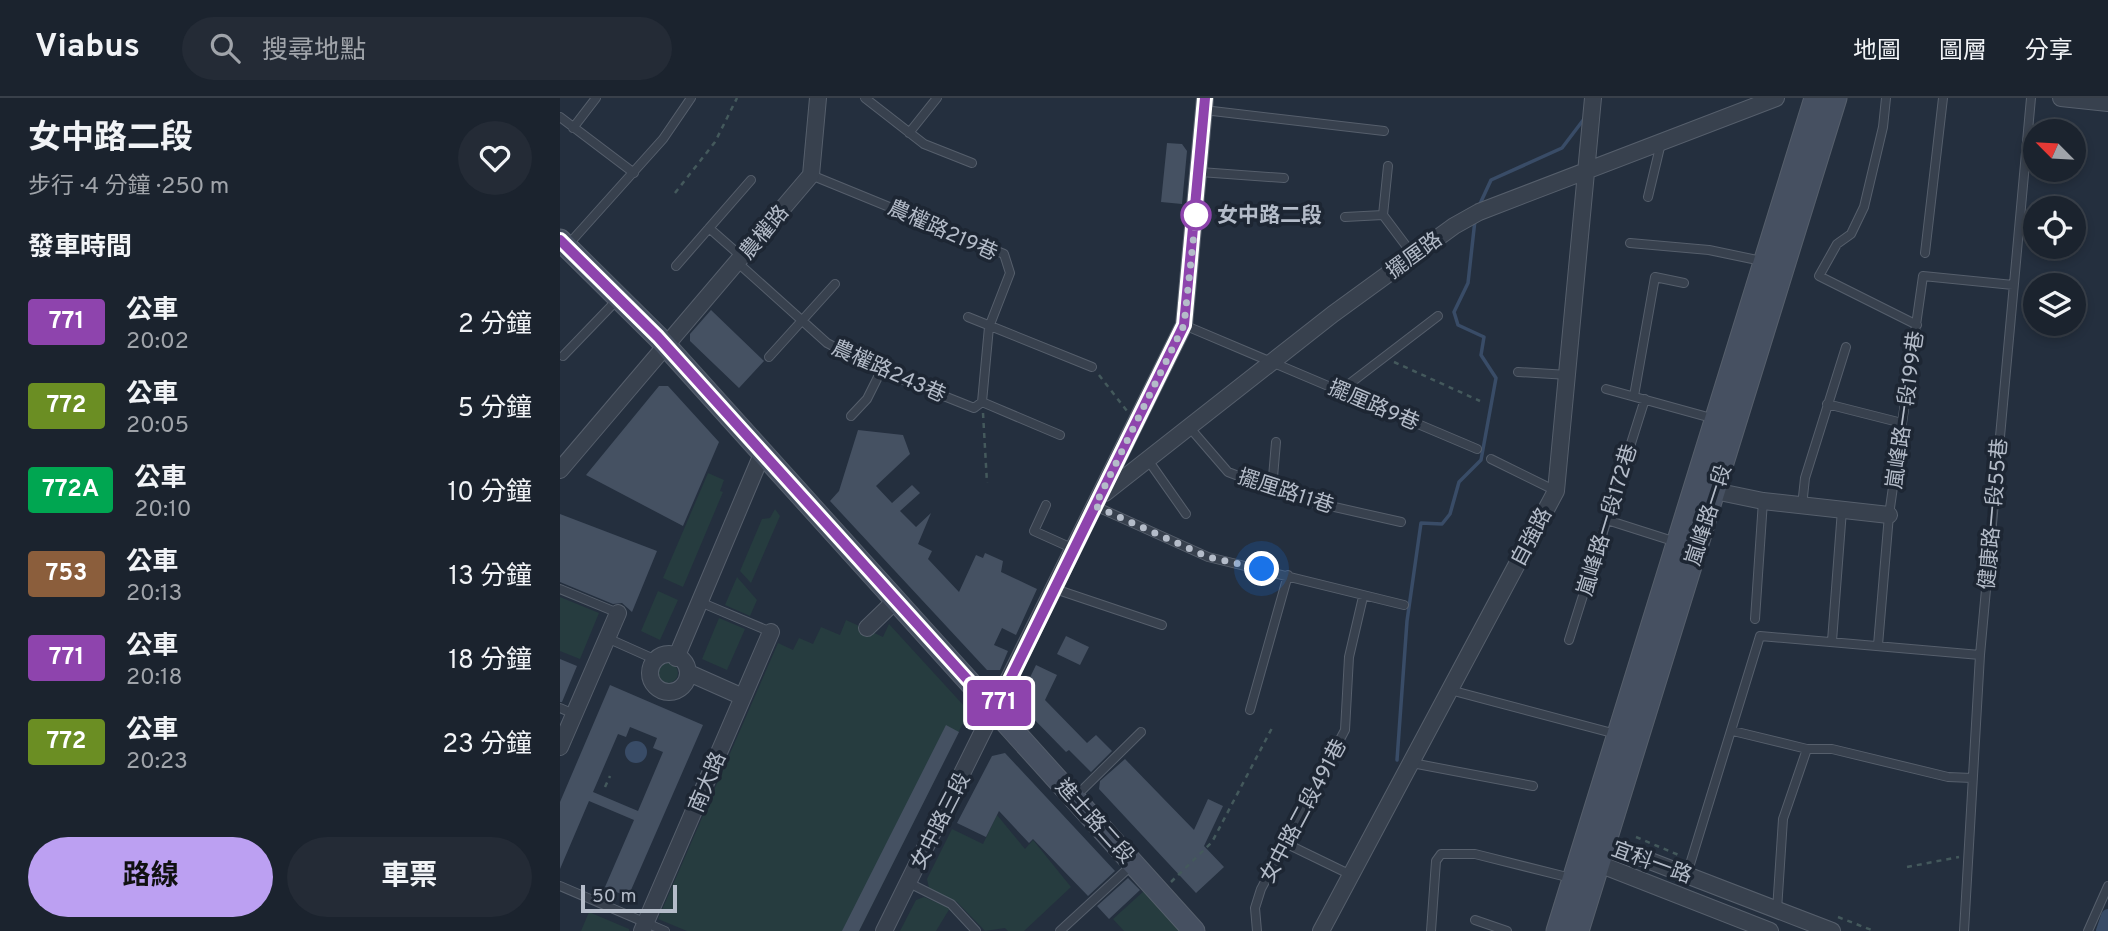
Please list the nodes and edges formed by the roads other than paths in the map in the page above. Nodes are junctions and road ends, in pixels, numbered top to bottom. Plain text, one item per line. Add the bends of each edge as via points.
1 (596, 98) edge
2 (691, 98) edge
3 (818, 98) edge
4 (865, 98) edge
5 (937, 98) edge
6 (1592, 98) edge
7 (1776, 98) edge
8 (1815, 98) edge
9 (1836, 98) edge
10 (1886, 98) edge
11 (1943, 98) edge
12 (2031, 98) edge
13 (2061, 98) edge
14 (2108, 103) edge
15 (1204, 104) edge
16 (560, 117) edge
17 (573, 128) junction
18 (1384, 131) dead end
19 (909, 133) junction
20 (1661, 143) junction
21 (972, 163) dead end
22 (1388, 166) dead end
23 (1200, 172) junction
24 (1585, 172) junction
25 (634, 173) junction
26 (811, 174) junction
27 (1284, 178) dead end
28 (751, 180) dead end
29 (1648, 197) dead end
30 (1382, 215) junction
31 (1345, 217) dead end
32 (709, 228) junction
33 (563, 243) edge
34 (1630, 243) dead end
35 (1925, 253) dead end
36 (1413, 255) junction
37 (740, 260) junction
38 (1762, 261) junction
39 (676, 266) dead end
40 (1684, 283) dead end
41 (835, 284) dead end
42 (2013, 285) junction
43 (619, 298) junction
44 (1438, 316) dead end
45 (968, 317) dead end
46 (799, 322) junction
47 (1184, 325) junction
48 (1917, 325) junction
49 (989, 327) junction
50 (666, 347) junction
51 (1846, 347) dead end
52 (563, 356) dead end
53 (769, 356) dead end
54 (1271, 361) junction
55 (1092, 367) road end
56 (881, 371) junction
57 (1518, 372) dead end
58 (1569, 375) junction
59 (1606, 389) dead end
60 (1340, 391) junction
61 (1634, 396) junction
62 (1645, 399) junction
63 (982, 402) junction
64 (1827, 404) junction
65 (851, 416) dead end
66 (1716, 419) junction
67 (1902, 423) junction
68 (1190, 428) junction
69 (1060, 435) dead end
70 (1276, 443) dead end
71 (1477, 449) dead end
72 (762, 454) junction
73 (1491, 458) dead end
74 (1148, 460) junction
75 (560, 470) edge
76 (1694, 485) junction
77 (1272, 489) junction
78 (1556, 491) junction
79 (1716, 492) junction
80 (1763, 501) junction
81 (1098, 502) junction
82 (1046, 505) dead end
83 (1802, 506) junction
84 (1842, 510) junction
85 (1186, 514) dead end
86 (1889, 515) junction
87 (1606, 520) junction
88 (1401, 522) dead end
89 (1676, 541) junction
90 (1074, 549) junction
91 (1288, 575) junction
92 (560, 589) edge
93 (1055, 589) junction
94 (1363, 597) junction
95 (699, 601) junction
96 (895, 601) junction
97 (1404, 606) dead end
98 (618, 613) joint
99 (1755, 619) dead end
100 (1162, 625) dead end
101 (867, 628) dead end
102 (771, 632) joint
103 (607, 638) junction
104 (1569, 640) dead end
105 (1832, 641) junction
106 (1878, 645) junction
107 (1980, 655) junction
108 (676, 657) junction
109 (654, 659) junction
110 (689, 674) junction
111 (1449, 689) junction
112 (743, 696) junction
113 (995, 710) junction
114 (1250, 710) dead end
115 (567, 711) edge
116 (1732, 731) junction
117 (1141, 732) dead end
118 (1616, 734) junction
119 (560, 747) edge
120 (1807, 749) junction
121 (1412, 763) junction
122 (1972, 778) junction
123 (1533, 786) dead end
124 (1074, 798) junction
125 (1285, 843) junction
126 (1597, 851) junction
127 (1133, 864) junction
128 (1687, 874) junction
129 (1351, 875) junction
130 (1574, 879) junction
131 (909, 883) junction
132 (560, 886) edge
133 (2108, 886) edge
134 (1777, 910) junction
135 (1475, 920) dead end
136 (644, 927) edge
137 (1064, 930) edge
138 (665, 931) edge
139 (884, 931) edge
140 (976, 931) edge
141 (1194, 931) edge
142 (1256, 931) edge
143 (1321, 931) edge
144 (1431, 931) edge
145 (1507, 931) edge
146 (1558, 931) edge
147 (1578, 931) edge
148 (1772, 931) edge
149 (1832, 931) edge
150 (1964, 931) edge
151 (2088, 931) edge

1 - 17 lane
2 - 25 lane
3 - 26 street
4 - 19 lane
5 - 19 lane
6 - 24 street, 自強路
7 - 20 street, 擺厘路
8 - 38 main road, 嵐峰路一段
9 - 79 main road, 嵐峰路一段
10 - 48 lane via 1864,207 1851,234 1837,244 1819,276
11 - 35 lane
12 - 42 lane, 健康路一段55巷
13 - 14 street
15 - 18 lane
15 - 23 street
16 - 17 lane
17 - 25 lane
19 - 21 lane
20 - 24 street, 擺厘路
20 - 29 lane
22 - 30 lane
23 - 27 lane
23 - 47 street
24 - 36 street, 擺厘路 via 1479,212
24 - 58 street, 自強路
25 - 33 lane
26 - 37 street, 農權路
26 - 49 lane, 農權路219巷 via 1004,254 1010,273
28 - 32 lane
30 - 31 lane
30 - 36 lane
32 - 37 lane, 農權路243巷
32 - 39 lane
33 - 43 main road, 進士路二段
34 - 38 lane via 1709,250
36 - 54 street, 擺厘路
37 - 46 lane, 農權路243巷
37 - 50 street, 農權路
38 - 66 main road, 嵐峰路一段
40 - 61 lane via 1655,277
41 - 46 lane
42 - 48 lane, 嵐峰路一段199巷 via 1923,276
42 - 107 lane, 健康路一段55巷
43 - 50 main road, 進士路二段
43 - 52 lane
44 - 60 lane
45 - 49 lane
46 - 53 lane
46 - 56 lane, 農權路243巷 via 827,344
47 - 54 lane, 擺厘路9巷
47 - 81 street
48 - 67 lane, 嵐峰路一段199巷
49 - 55 lane
49 - 63 lane, 農權路219巷
50 - 72 main road, 進士路二段
50 - 75 street, 農權路
51 - 64 lane
54 - 60 lane, 擺厘路9巷
54 - 68 street, 擺厘路
56 - 63 lane, 農權路243巷 via 974,408
56 - 65 lane via 867,399
57 - 58 lane
58 - 78 street, 自強路
59 - 61 lane
60 - 71 lane, 擺厘路9巷
61 - 62 lane
62 - 66 lane
62 - 87 lane, 嵐峰路一段172巷
63 - 69 lane
64 - 67 lane
64 - 83 lane via 1805,478
66 - 76 main road, 嵐峰路一段
67 - 86 lane, 嵐峰路一段199巷
68 - 74 street, 擺厘路
68 - 77 lane, 擺厘路11巷 via 1228,472
70 - 77 lane
72 - 95 street
72 - 96 main road, 進士路二段
73 - 78 lane
74 - 81 street, 擺厘路
74 - 85 lane
76 - 79 street, 嵐峰路一段199巷
76 - 89 main road, 嵐峰路一段
77 - 88 lane, 擺厘路11巷
78 - 111 street, 自強路
79 - 80 street, 嵐峰路一段199巷
79 - 126 main road, 嵐峰路一段
80 - 83 street, 嵐峰路一段199巷
80 - 99 lane
81 - 90 street
81 - 91 lane via 1208,557
82 - 90 lane via 1034,531
83 - 84 street, 嵐峰路一段199巷
84 - 86 street, 嵐峰路一段199巷
84 - 105 lane
86 - 106 lane
87 - 89 lane
87 - 104 lane, 嵐峰路一段172巷
89 - 118 main road, 嵐峰路一段
90 - 93 street
91 - 94 lane
91 - 114 lane
92 - 98 lane
93 - 100 lane
93 - 113 street
94 - 97 lane
94 - 125 lane, 女中路二段491巷 via 1349,657 1345,730
95 - 102 lane
95 - 108 street
96 - 101 street
96 - 113 main road, 進士路二段
98 - 103 street
102 - 112 street, 南大路
103 - 109 lane
103 - 115 street
105 - 106 lane
105 - 116 lane via 1760,636
106 - 107 lane
107 - 122 lane, 健康路一段55巷
108 - 109 street
108 - 110 street via 687,665
109 - 110 street via 650,681 661,689 675,692
110 - 112 street
111 - 118 lane
111 - 121 street, 自強路
112 - 136 street, 南大路
113 - 124 main road, 進士路二段
113 - 131 street, 女中路三段
115 - 119 street
116 - 120 lane
116 - 128 lane
117 - 124 lane
118 - 126 main road, 嵐峰路一段
120 - 122 lane via 1832,749 1948,777
120 - 134 lane via 1783,819
121 - 123 lane
121 - 129 street, 自強路
122 - 150 lane, 健康路一段55巷
124 - 127 main road, 進士路二段
125 - 129 lane
125 - 142 lane, 女中路二段491巷 via 1255,908
126 - 128 street, 宜科一路
126 - 130 main road, 嵐峰路一段
126 - 147 main road, 嵐峰路一段
126 - 148 street, 宜科一路
127 - 137 lane
127 - 141 main road, 進士路二段
128 - 134 street, 宜科一路
129 - 143 street, 自強路
130 - 144 lane via 1475,854 1441,854 1436,860
130 - 146 main road, 嵐峰路一段
131 - 139 street, 女中路三段
131 - 140 lane via 951,904
132 - 136 lane
133 - 151 lane
134 - 148 street
134 - 149 street, 宜科一路
135 - 145 lane
136 - 138 lane

